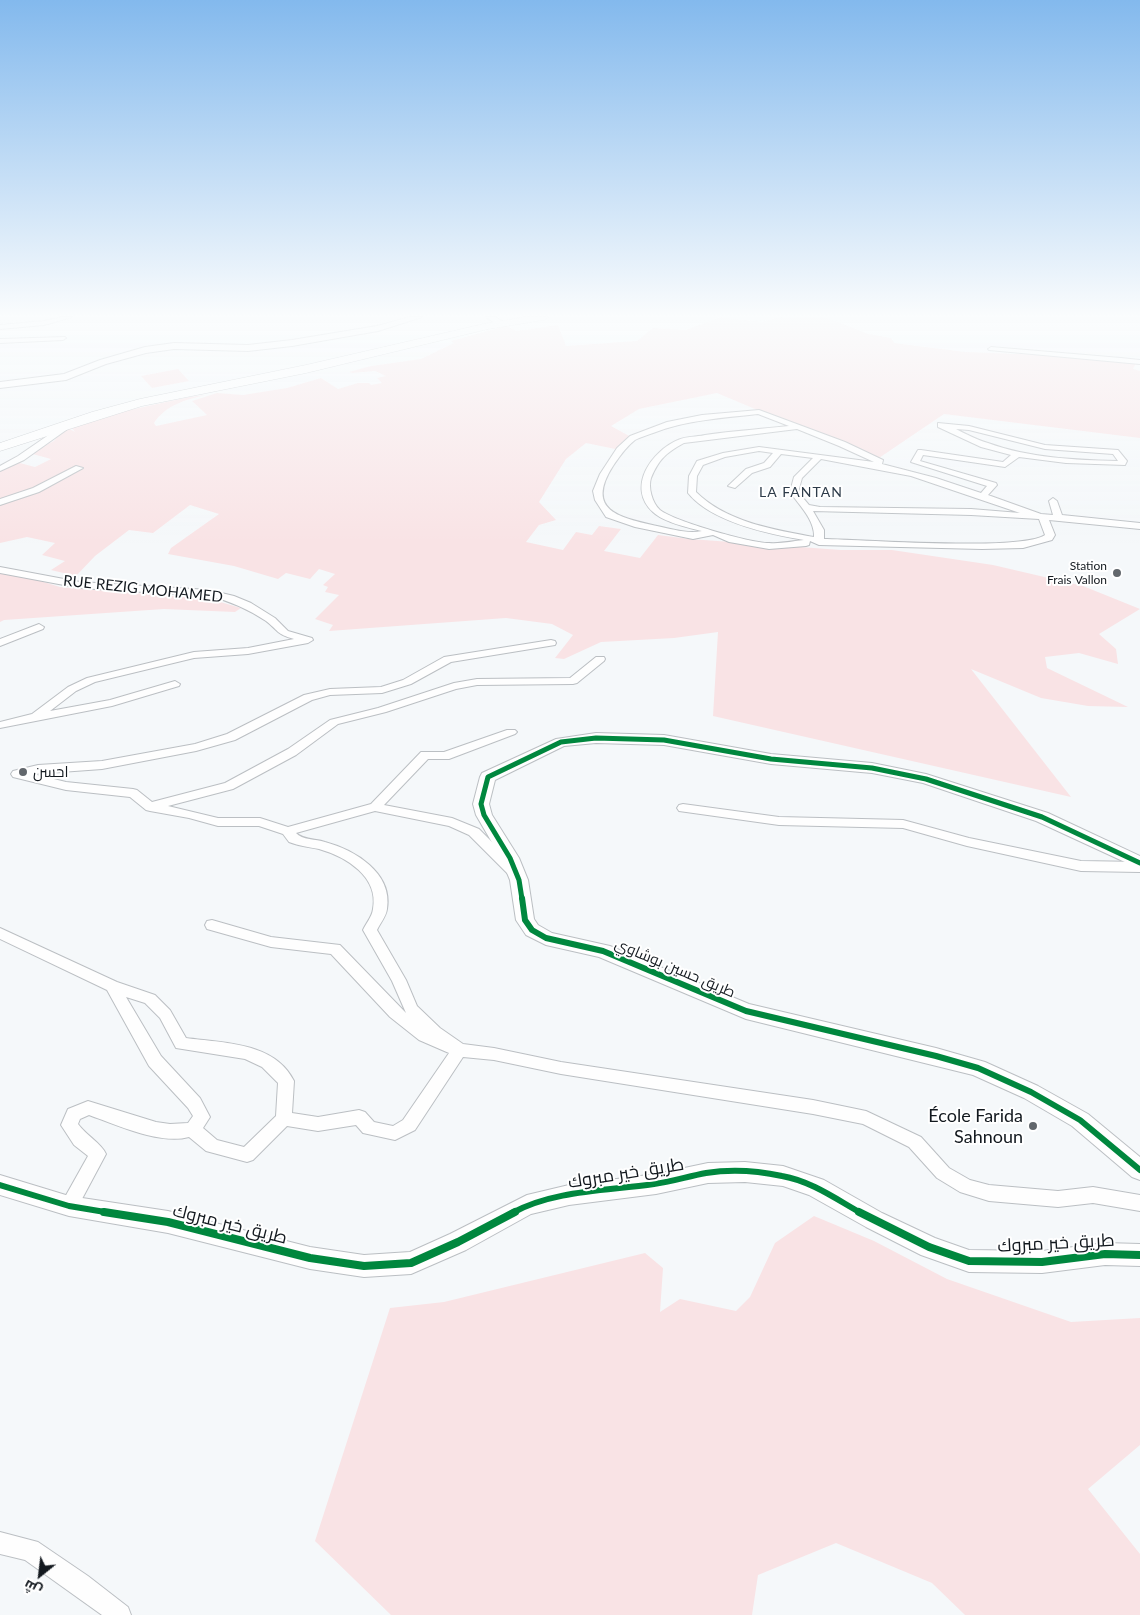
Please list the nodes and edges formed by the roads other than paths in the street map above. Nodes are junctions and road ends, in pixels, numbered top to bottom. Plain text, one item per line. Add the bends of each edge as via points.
1 (161, 392) edge
2 (192, 392) edge
3 (72, 423) junction
4 (799, 428) junction
5 (0, 439) edge
6 (0, 447) edge
7 (779, 451) junction
8 (1017, 454) junction
9 (819, 456) junction
10 (1060, 460) junction
11 (79, 468) dead end
12 (0, 469) edge
13 (896, 469) junction
14 (1098, 469) dead end
15 (732, 486) dead end
16 (982, 496) junction
17 (1053, 501) dead end
18 (0, 502) edge
19 (806, 507) junction
20 (1044, 518) junction
21 (1058, 518) junction
22 (1140, 526) edge
23 (714, 532) junction
24 (822, 542) junction
25 (0, 570) edge
26 (39, 627) dead end
27 (0, 643) edge
28 (550, 643) dead end
29 (600, 659) dead end
30 (176, 684) dead end
31 (382, 690) junction
32 (382, 710) junction
33 (36, 717) junction
34 (0, 725) edge
35 (511, 732) dead end
36 (150, 807) junction
37 (375, 807) junction
38 (683, 808) dead end
39 (288, 830) junction
40 (1140, 863) edge
41 (1140, 867) edge
42 (516, 875) junction
43 (212, 925) dead end
44 (0, 933) edge
45 (112, 986) junction
46 (459, 1050) junction
47 (284, 1119) junction
48 (197, 1123) junction
49 (1140, 1170) edge
50 (0, 1185) edge
51 (1140, 1204) edge
52 (69, 1206) junction
53 (1140, 1255) edge
54 (0, 1543) edge
55 (120, 1615) edge

1 - 5 highway via 123,400
2 - 3 highway via 140,403
3 - 6 highway
3 - 12 street
4 - 13 street
4 - 23 street via 682,441 667,449 654,462 645,484 648,498 656,511
4 - 23 street via 759,412 702,416 632,438 620,450 604,474 598,491 599,500 609,516 693,536
7 - 9 street
7 - 15 street via 767,465 749,471
7 - 24 street via 752,450 700,463 693,476 692,493 704,505 728,517
8 - 10 street
8 - 10 street via 984,445 941,425 969,428 1045,447 1115,452 1123,461
8 - 16 street via 1005,465 921,452 915,462 993,485
9 - 13 street
9 - 19 street via 798,477 794,492
10 - 14 street
11 - 18 street via 36,490
13 - 16 street
16 - 20 street
17 - 21 street
19 - 20 street via 820,510 972,512
19 - 24 street
20 - 21 street
20 - 24 street via 1049,538 1022,545
21 - 22 street
23 - 24 street via 729,539 769,546
25 - 33 street, RUE REZIG MOHAMED via 80,585 216,594 247,605 271,620 284,633 308,639 248,651 194,654 91,680 72,689
26 - 27 street
28 - 31 street via 448,659 407,682
29 - 32 street via 573,681 477,682 454,686
30 - 33 street via 112,703
31 - 32 street
31 - 36 street via 330,692 308,697 236,735 196,747 102,765 38,769 17,774 66,786 133,793
32 - 36 street via 334,722 292,752 229,786
33 - 34 street, RUE REZIG MOHAMED
35 - 37 street via 444,756 425,755
36 - 39 street via 218,822 260,822
37 - 39 street
37 - 42 street via 452,822 474,832
38 - 41 street via 779,821 903,824 967,842 1081,866
39 - 46 street via 294,839 347,855 367,870 380,886 380,909 370,930 399,980 411,1009
40 - 42 street, طريق حسين بوشاوي via 1042,817 926,779 872,768 771,759 664,740 596,738 561,742 488,777 481,804 484,815 510,858
42 - 49 street, طريق حسين بوشاوي via 525,920 532,930 546,938 603,951 746,1011 978,1068 1031,1092 1080,1120
43 - 46 street via 270,942 335,949 395,1013 424,1036
44 - 45 street
45 - 47 street via 150,999 165,1014 181,1044 247,1053 268,1062 286,1081
45 - 48 street via 155,1061 194,1103
46 - 47 street via 409,1125 395,1133 369,1128 359,1117 318,1124
46 - 51 street via 866,1118 915,1142 943,1173 966,1187 989,1193 1058,1199 1094,1195
47 - 48 street via 247,1155 212,1146
48 - 52 street via 174,1132 88,1108 74,1114 69,1125 80,1140 98,1154
50 - 52 street, طريق خير مبروك
52 - 53 street, طريق خير مبروك via 168,1222 310,1258 364,1266 411,1263 527,1205 569,1195 656,1184 708,1173 745,1172 783,1176 816,1187 929,1248 969,1261 1042,1262 1105,1254
54 - 55 street via 30,1550

